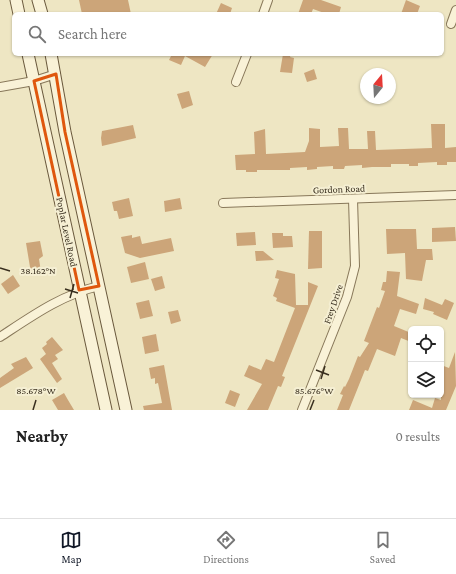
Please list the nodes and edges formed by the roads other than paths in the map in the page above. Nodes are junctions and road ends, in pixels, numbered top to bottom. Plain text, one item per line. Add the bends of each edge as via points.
1 (16, 0) edge
2 (38, 0) edge
3 (268, 0) edge
4 (456, 10) edge
5 (19, 12) edge
6 (41, 12) edge
7 (264, 12) edge
8 (451, 24) dead end
9 (28, 56) edge
10 (52, 56) edge
11 (246, 56) edge
12 (56, 74) junction
13 (34, 81) junction
14 (236, 82) dead end
15 (0, 87) edge
16 (456, 195) edge
17 (353, 199) junction
18 (222, 203) dead end
19 (99, 286) junction
20 (79, 290) junction
21 (0, 337) edge
22 (106, 410) edge
23 (126, 410) edge
24 (302, 410) edge

1 - 5 main road
2 - 6 main road
3 - 7 street
4 - 8 street
9 - 13 main road, Poplar Level Road
10 - 12 main road, Poplar Level Road
11 - 14 street
12 - 13 street
12 - 19 main road, Poplar Level Road
13 - 15 street
13 - 20 main road, Poplar Level Road
16 - 17 street, Gordon Road
17 - 18 street, Gordon Road
17 - 24 street, Frey Drive via 355,266 348,298
19 - 20 street
19 - 23 main road, Poplar Level Road
20 - 21 street via 56,300
20 - 22 main road, Poplar Level Road

